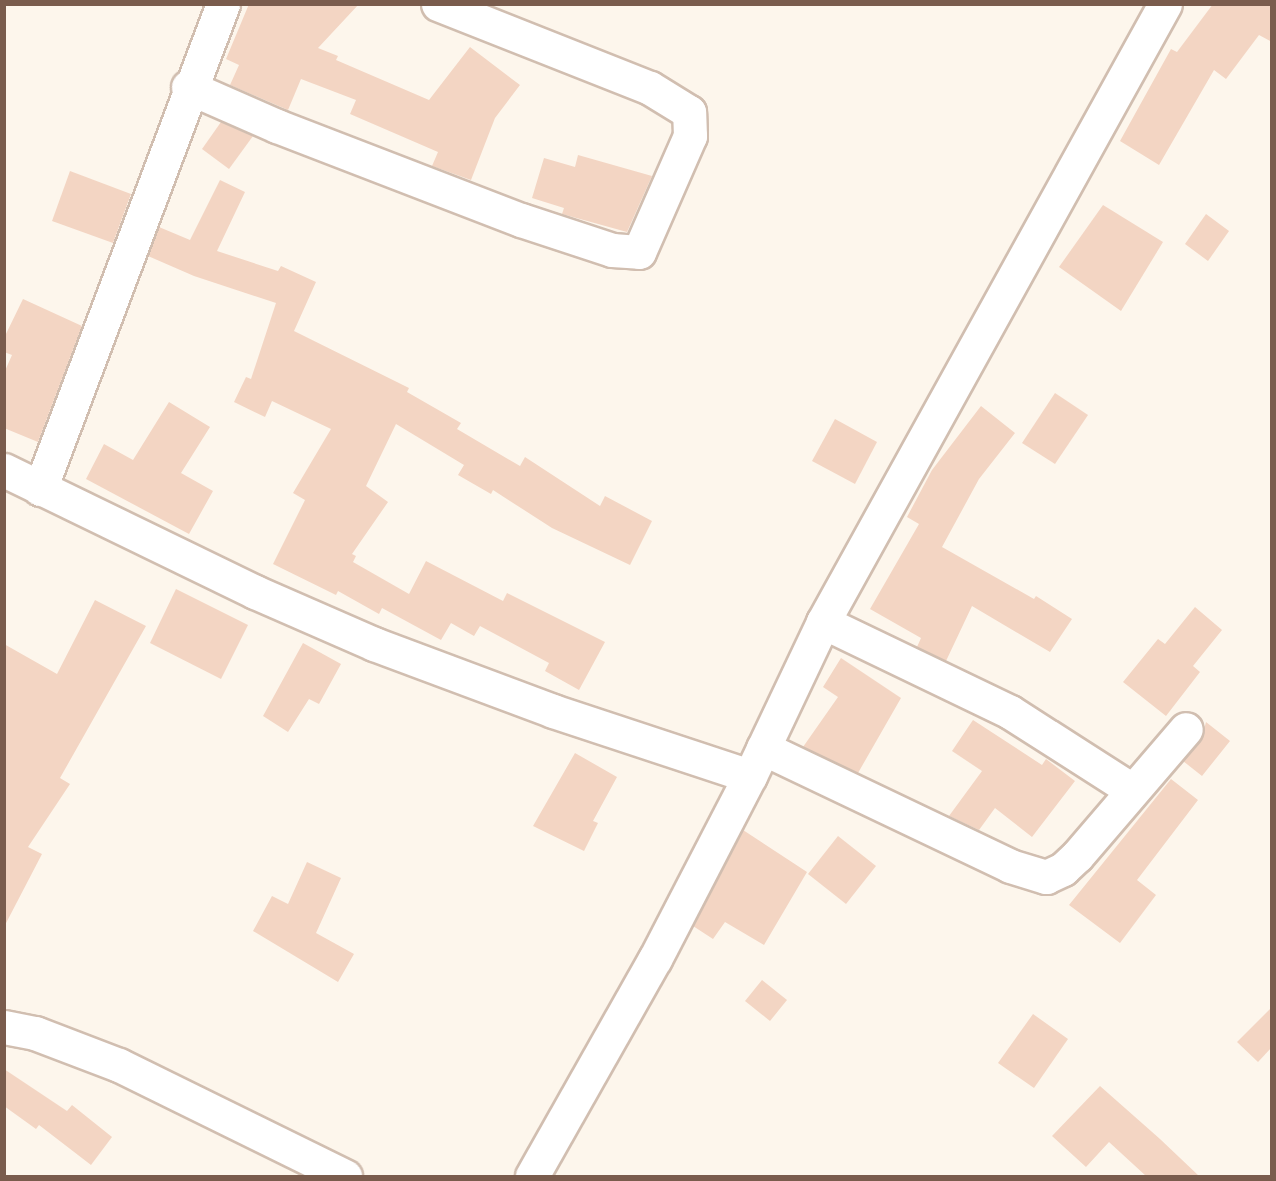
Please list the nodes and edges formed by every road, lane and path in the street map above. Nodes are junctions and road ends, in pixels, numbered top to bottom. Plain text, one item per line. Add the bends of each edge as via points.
1 (223, 4) edge
2 (438, 4) edge
3 (1165, 4) edge
4 (189, 87) junction
5 (4, 470) edge
6 (40, 489) junction
7 (823, 622) junction
8 (1186, 729) dead end
9 (756, 762) junction
10 (1132, 790) junction
11 (4, 1027) edge
12 (345, 1176) edge
13 (532, 1176) edge

1 - 4 street
2 - 4 street via 650,88 689,112 690,136 639,252 612,250 521,220 277,126
3 - 7 street
4 - 6 street
5 - 6 street
6 - 9 street via 374,644 553,711
7 - 9 street
7 - 10 street via 1010,712
8 - 10 street
9 - 10 street via 1010,866 1046,877 1064,869 1077,856
9 - 13 street via 655,959
11 - 12 street via 35,1033 119,1065

